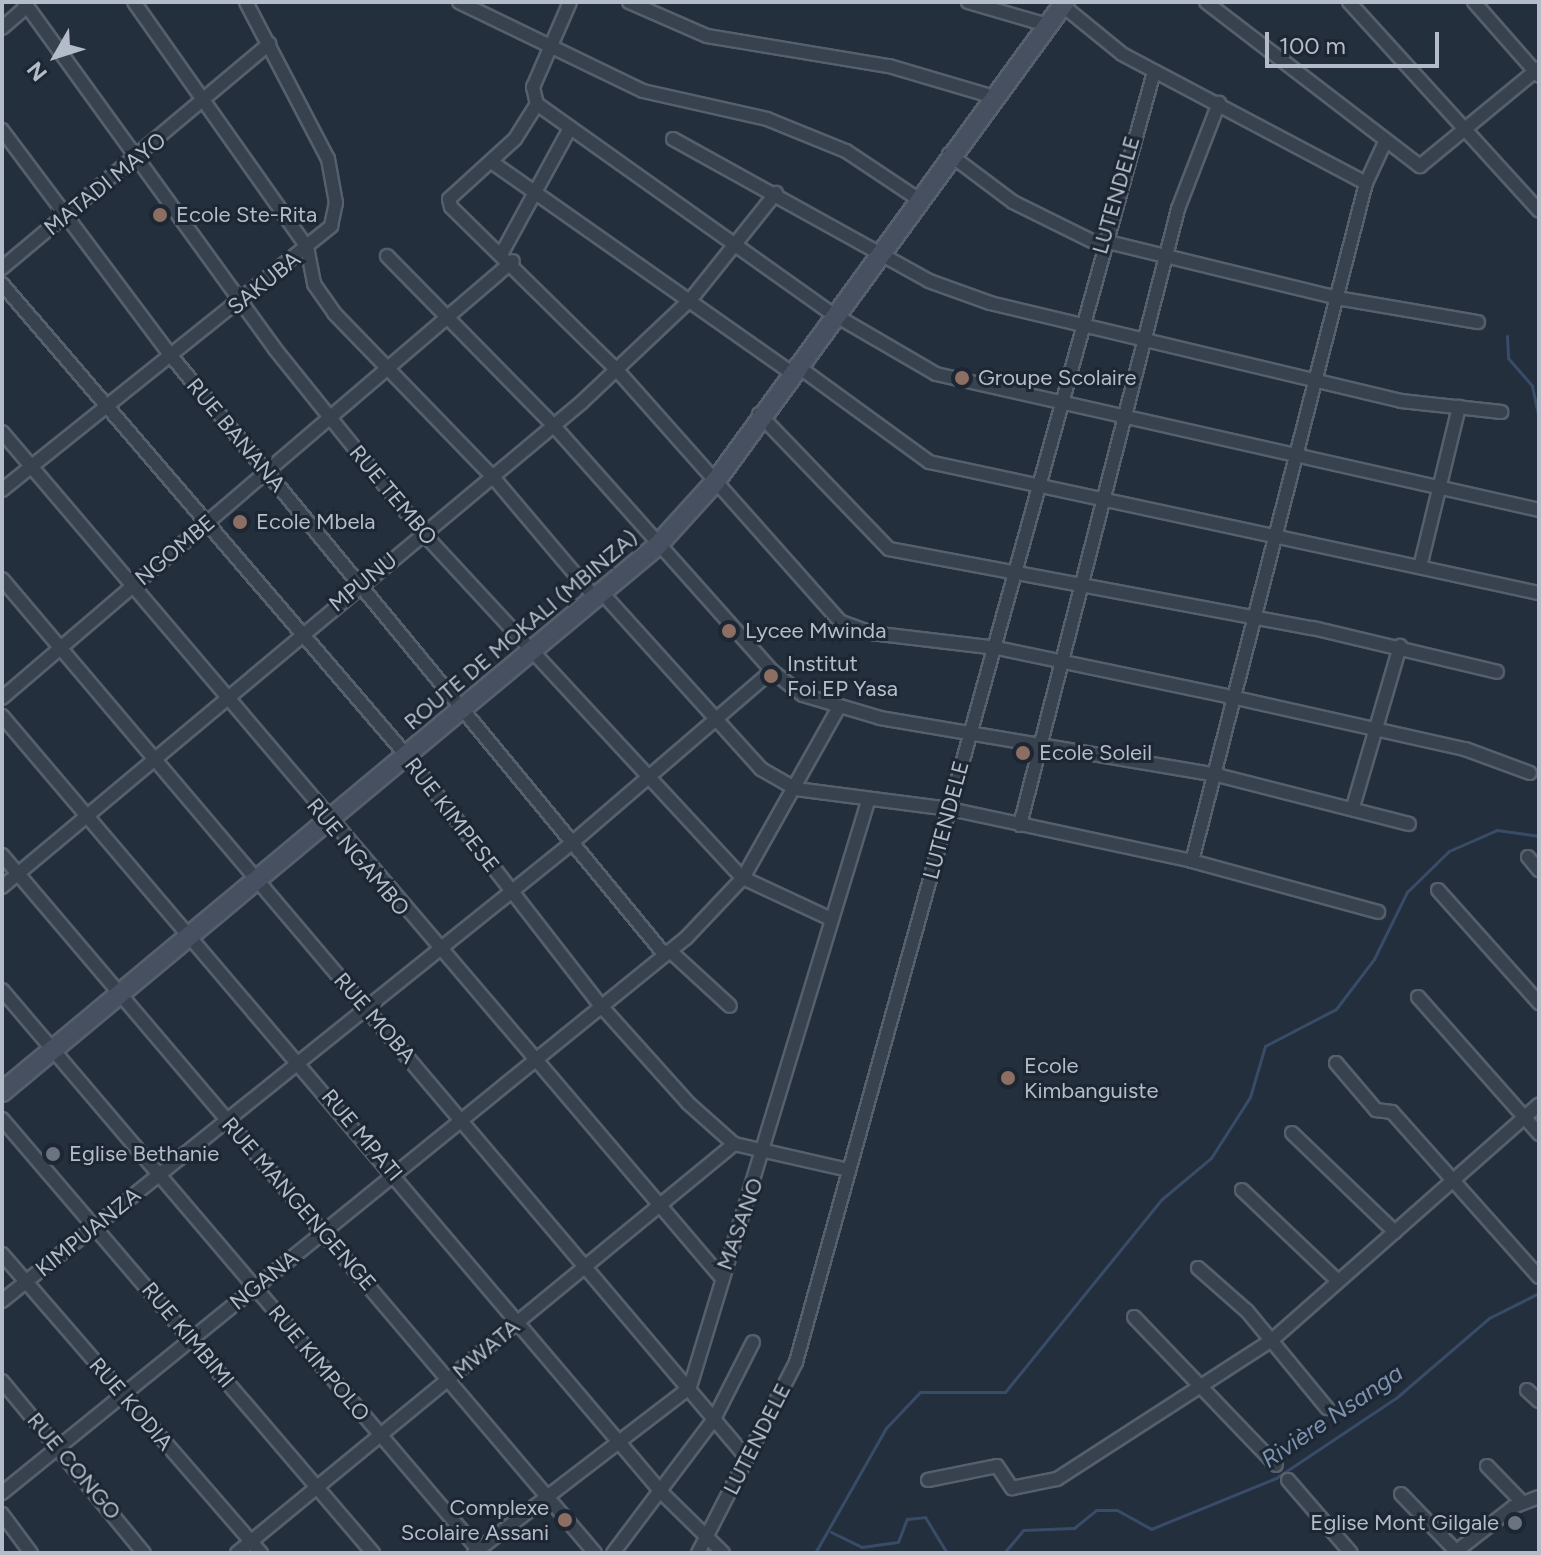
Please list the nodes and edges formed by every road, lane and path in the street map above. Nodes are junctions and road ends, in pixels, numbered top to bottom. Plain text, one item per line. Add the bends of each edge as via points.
1 (134, 2) edge
2 (246, 2) edge
3 (459, 2) edge
4 (570, 2) edge
5 (629, 2) edge
6 (968, 2) edge
7 (1206, 2) edge
8 (1349, 2) edge
9 (1474, 2) edge
10 (1063, 3) edge
11 (25, 4) edge
12 (1047, 25) junction
13 (2, 28) edge
14 (550, 42) junction
15 (269, 44) junction
16 (1154, 72) junction
17 (1538, 72) edge
18 (991, 96) junction
19 (207, 100) junction
20 (1219, 103) junction
21 (537, 104) junction
22 (2, 130) edge
23 (1467, 130) junction
24 (568, 132) junction
25 (673, 139) dead end
26 (1386, 140) junction
27 (949, 153) junction
28 (139, 156) junction
29 (493, 163) junction
30 (1366, 183) junction
31 (776, 193) junction
32 (537, 195) junction
33 (918, 199) junction
34 (1539, 211) edge
35 (67, 214) junction
36 (1103, 244) junction
37 (736, 246) junction
38 (307, 247) junction
39 (503, 251) junction
40 (878, 251) junction
41 (387, 256) dead end
42 (1165, 257) junction
43 (513, 261) junction
44 (2, 268) edge
45 (2, 284) edge
46 (1337, 298) junction
47 (691, 299) junction
48 (243, 300) junction
49 (833, 314) junction
50 (450, 317) junction
51 (1478, 322) dead end
52 (1081, 324) junction
53 (1144, 339) junction
54 (172, 357) junction
55 (793, 368) junction
56 (616, 369) junction
57 (385, 371) junction
58 (1313, 381) junction
59 (1060, 406) junction
60 (106, 407) junction
61 (1459, 407) junction
62 (1501, 412) dead end
63 (759, 414) junction
64 (329, 418) junction
65 (1123, 420) junction
66 (553, 425) junction
67 (2, 432) edge
68 (1293, 456) junction
69 (31, 466) junction
70 (268, 473) junction
71 (493, 477) junction
72 (715, 482) junction
73 (1035, 488) junction
74 (1438, 488) junction
75 (2, 490) edge
76 (1102, 501) junction
77 (1539, 510) edge
78 (204, 527) junction
79 (423, 533) junction
80 (1275, 536) junction
81 (657, 546) junction
82 (1420, 567) junction
83 (1013, 575) junction
84 (2, 579) edge
85 (358, 585) junction
86 (133, 586) junction
87 (1086, 587) junction
88 (1539, 593) edge
89 (600, 598) junction
90 (1252, 617) junction
91 (299, 635) junction
92 (1400, 646) junction
93 (997, 648) junction
94 (60, 649) junction
95 (532, 654) junction
96 (1061, 662) junction
97 (772, 671) junction
98 (1497, 672) dead end
99 (2, 698) edge
100 (227, 698) junction
101 (1236, 698) junction
102 (839, 707) junction
103 (467, 709) junction
104 (2, 716) edge
105 (715, 721) junction
106 (1376, 729) junction
107 (969, 733) junction
108 (1040, 745) junction
109 (407, 756) junction
110 (155, 759) junction
111 (1530, 773) dead end
112 (1217, 775) junction
113 (649, 779) junction
114 (796, 789) junction
115 (868, 801) junction
116 (1353, 807) junction
117 (950, 809) junction
118 (85, 817) junction
119 (327, 822) junction
120 (1409, 824) dead end
121 (1020, 825) junction
122 (573, 842) junction
123 (2, 855) edge
124 (1528, 857) dead end
125 (1192, 861) junction
126 (1539, 870) edge
127 (17, 874) junction
128 (743, 878) junction
129 (254, 881) junction
130 (2, 887) edge
131 (1438, 890) dead end
132 (510, 891) junction
133 (1378, 912) dead end
134 (831, 919) junction
135 (188, 935) junction
136 (436, 948) junction
137 (667, 953) junction
138 (2, 990) edge
139 (120, 994) junction
140 (1418, 997) dead end
141 (1539, 1003) edge
142 (365, 1006) junction
143 (730, 1006) dead end
144 (602, 1007) junction
145 (53, 1050) junction
146 (298, 1060) junction
147 (536, 1061) junction
148 (1336, 1063) dead end
149 (2, 1092) edge
150 (1539, 1105) edge
151 (1525, 1116) junction
152 (462, 1118) junction
153 (2, 1119) edge
154 (226, 1119) junction
155 (1292, 1133) dead end
156 (1539, 1134) edge
157 (734, 1144) junction
158 (766, 1152) junction
159 (848, 1170) junction
160 (394, 1173) junction
161 (159, 1174) junction
162 (1449, 1180) junction
163 (1242, 1190) dead end
164 (659, 1211) junction
165 (95, 1226) junction
166 (322, 1232) junction
167 (1395, 1232) junction
168 (2, 1254) edge
169 (587, 1266) junction
170 (1198, 1268) dead end
171 (720, 1276) junction
172 (1539, 1277) edge
173 (1338, 1281) junction
174 (26, 1282) junction
175 (255, 1287) junction
176 (2, 1301) edge
177 (1134, 1317) dead end
178 (519, 1321) junction
179 (191, 1339) junction
180 (1272, 1340) junction
181 (753, 1342) dead end
182 (450, 1378) junction
183 (2, 1381) edge
184 (690, 1387) junction
185 (1205, 1387) junction
186 (1527, 1390) dead end
187 (122, 1395) junction
188 (1539, 1401) edge
189 (1327, 1408) dead end
190 (714, 1419) junction
191 (380, 1434) junction
192 (620, 1441) junction
193 (59, 1447) junction
194 (747, 1458) junction
195 (1276, 1465) dead end
196 (1487, 1466) dead end
197 (928, 1480) dead end
198 (1288, 1480) dead end
199 (318, 1488) junction
200 (2, 1493) edge
201 (663, 1494) junction
202 (1401, 1494) dead end
203 (547, 1497) junction
204 (1530, 1500) edge
205 (1539, 1512) edge
206 (2, 1514) edge
207 (707, 1538) junction
208 (252, 1542) junction
209 (478, 1552) edge
210 (1456, 1552) edge
211 (31, 1553) edge
212 (144, 1553) edge
213 (237, 1553) edge
214 (261, 1553) edge
215 (373, 1553) edge
216 (595, 1553) edge
217 (613, 1553) edge
218 (698, 1553) edge
219 (723, 1553) edge
220 (1351, 1553) edge

1 - 19 street
2 - 15 street, SAKUBA
3 - 14 street
4 - 14 street
5 - 18 street via 707,36 889,66
6 - 12 street
7 - 26 street
8 - 23 street
9 - 17 street
10 - 12 street, ROUTE DE MOKALI (MBINZA)
10 - 16 street
11 - 13 street
11 - 28 street, RUE TEMBO
12 - 18 street, ROUTE DE MOKALI (MBINZA)
14 - 21 street via 533,87
14 - 33 street via 643,91 767,119 832,145
15 - 19 street, MATADI MAYO
15 - 38 street, SAKUBA via 315,127 334,178 331,226
16 - 20 street
16 - 36 street, LUTENDELE
17 - 23 street
18 - 27 street, ROUTE DE MOKALI (MBINZA)
19 - 28 street, MATADI MAYO
19 - 38 street
20 - 30 street
20 - 42 street
21 - 24 street
21 - 29 street
22 - 35 street, RUE BANANA
23 - 26 street via 1423,166
23 - 34 street
24 - 32 street
24 - 37 street
25 - 31 street
26 - 30 street
27 - 33 street, ROUTE DE MOKALI (MBINZA)
27 - 36 street via 1013,202
28 - 35 street, MATADI MAYO
28 - 48 street, RUE TEMBO
29 - 32 street
29 - 39 street via 449,203
30 - 46 street
31 - 37 street, MPUNU
31 - 40 street
32 - 39 street
32 - 47 street
33 - 40 street, ROUTE DE MOKALI (MBINZA)
35 - 44 street, MATADI MAYO
35 - 54 street, RUE BANANA
36 - 42 street
36 - 52 street, LUTENDELE
37 - 47 street, MPUNU
37 - 49 street
38 - 48 street, SAKUBA
38 - 57 street via 314,284
39 - 43 street
40 - 49 street, ROUTE DE MOKALI (MBINZA)
40 - 52 street via 990,303
41 - 50 street
42 - 46 street
42 - 53 street
43 - 50 street, NGOMBE
43 - 56 street
45 - 60 street, RUE KIMPESE
46 - 51 street
46 - 58 street
47 - 55 street
47 - 56 street, MPUNU
48 - 54 street, SAKUBA
48 - 64 street, RUE TEMBO
49 - 55 street, ROUTE DE MOKALI (MBINZA)
49 - 59 street via 936,374
50 - 57 street, NGOMBE
50 - 66 street
52 - 53 street
52 - 59 street, LUTENDELE
53 - 58 street
53 - 65 street
54 - 60 street, SAKUBA
54 - 70 street, RUE BANANA
55 - 63 street, ROUTE DE MOKALI (MBINZA)
55 - 73 street via 929,462
56 - 66 street, MPUNU
56 - 72 street
57 - 64 street, NGOMBE
57 - 71 street
58 - 61 street
58 - 68 street
59 - 65 street
59 - 73 street, LUTENDELE
60 - 69 street, SAKUBA
60 - 78 street, RUE KIMPESE
61 - 62 street
61 - 74 street
63 - 72 street, ROUTE DE MOKALI (MBINZA)
63 - 83 street via 889,549
64 - 70 street, NGOMBE
64 - 79 street, RUE TEMBO
65 - 68 street
65 - 76 street
66 - 71 street, MPUNU
66 - 81 street
67 - 69 street, RUE NGAMBO
68 - 74 street
68 - 80 street
69 - 75 street, SAKUBA
69 - 86 street, RUE NGAMBO
70 - 78 street, NGOMBE
70 - 85 street, RUE BANANA
71 - 79 street, MPUNU
71 - 89 street
72 - 81 street, ROUTE DE MOKALI (MBINZA)
72 - 93 street via 851,629
73 - 76 street
73 - 83 street, LUTENDELE
74 - 77 street
74 - 82 street
76 - 80 street
76 - 87 street
78 - 86 street, NGOMBE
78 - 91 street, RUE KIMPESE
79 - 85 street, MPUNU
79 - 95 street, RUE TEMBO
80 - 82 street
80 - 90 street
81 - 89 street, ROUTE DE MOKALI (MBINZA)
81 - 97 street
82 - 88 street
83 - 87 street
83 - 93 street, LUTENDELE
84 - 94 street, RUE MOBA
85 - 91 street, MPUNU
85 - 103 street, RUE BANANA
86 - 94 street, NGOMBE
86 - 100 street, RUE NGAMBO
87 - 90 street
87 - 96 street
89 - 95 street, ROUTE DE MOKALI (MBINZA)
89 - 105 street
90 - 92 street
90 - 101 street
91 - 100 street, MPUNU
91 - 109 street, RUE KIMPESE
92 - 98 street
92 - 106 street
93 - 96 street
93 - 107 street, LUTENDELE
94 - 99 street, NGOMBE
94 - 110 street, RUE MOBA
95 - 103 street, ROUTE DE MOKALI (MBINZA)
95 - 113 street, RUE TEMBO
96 - 101 street
96 - 108 street
97 - 102 street via 803,695
97 - 105 street, KIMPUANZA
100 - 110 street, MPUNU
100 - 119 street, RUE NGAMBO
101 - 106 street
101 - 112 street
102 - 107 street
102 - 114 street, NGANA
103 - 109 street, ROUTE DE MOKALI (MBINZA)
103 - 122 street, RUE BANANA
104 - 118 street, RUE MPATI
105 - 113 street, KIMPUANZA
105 - 114 street via 761,769
106 - 111 street via 1465,749
106 - 116 street
107 - 108 street
107 - 117 street, LUTENDELE
108 - 112 street
108 - 121 street
109 - 119 street, ROUTE DE MOKALI (MBINZA)
109 - 132 street, RUE KIMPESE
110 - 118 street, MPUNU
110 - 129 street, RUE MOBA
112 - 116 street
112 - 125 street
113 - 122 street, KIMPUANZA
113 - 128 street, RUE TEMBO
114 - 115 street
114 - 128 street, NGANA
115 - 117 street
115 - 134 street, MASANO
116 - 120 street
117 - 121 street
117 - 159 street, LUTENDELE
118 - 127 street, MPUNU
118 - 135 street, RUE MPATI
119 - 129 street, ROUTE DE MOKALI (MBINZA)
119 - 136 street, RUE NGAMBO
121 - 125 street
122 - 132 street, KIMPUANZA
122 - 137 street, RUE BANANA
123 - 127 street, RUE MANGENGENGE
124 - 126 street
125 - 133 street
127 - 130 street, MPUNU
127 - 139 street, RUE MANGENGENGE
128 - 134 street, RUE TEMBO
128 - 137 street, NGANA
129 - 135 street, ROUTE DE MOKALI (MBINZA)
129 - 142 street, RUE MOBA
131 - 141 street
132 - 136 street, KIMPUANZA
132 - 144 street, RUE KIMPESE
134 - 158 street, MASANO
135 - 139 street, ROUTE DE MOKALI (MBINZA)
135 - 146 street, RUE MPATI
136 - 142 street, KIMPUANZA
136 - 147 street, RUE NGAMBO
137 - 143 street, RUE BANANA
137 - 144 street, NGANA
138 - 145 street, RUE KIMPOLO
139 - 145 street, ROUTE DE MOKALI (MBINZA)
139 - 154 street, RUE MANGENGENGE
140 - 151 street
142 - 146 street, KIMPUANZA
142 - 152 street, RUE MOBA
144 - 147 street, NGANA
144 - 157 street, RUE KIMPESE
145 - 149 street, ROUTE DE MOKALI (MBINZA)
145 - 161 street, RUE KIMPOLO
146 - 154 street, KIMPUANZA
146 - 160 street, RUE MPATI
147 - 152 street, NGANA
147 - 164 street, RUE NGAMBO
148 - 162 street via 1376,1110 1392,1112
150 - 151 street
151 - 156 street
151 - 162 street
152 - 160 street, NGANA
152 - 169 street, RUE MOBA
153 - 165 street, RUE KIMBIMI
154 - 161 street, KIMPUANZA
154 - 166 street, RUE MANGENGENGE
155 - 167 street
157 - 158 street
157 - 164 street, MWATA
158 - 159 street
158 - 171 street, MASANO
159 - 194 street, LUTENDELE via 796,1362
160 - 166 street, NGANA
160 - 178 street, RUE MPATI
161 - 165 street, KIMPUANZA
161 - 175 street, RUE KIMPOLO
162 - 167 street
162 - 172 street
163 - 173 street
164 - 169 street, MWATA
164 - 171 street, RUE NGAMBO
165 - 174 street, KIMPUANZA
165 - 179 street, RUE KIMBIMI
166 - 175 street, NGANA
166 - 182 street, RUE MANGENGENGE
167 - 173 street
168 - 174 street, RUE KODIA
169 - 178 street, MWATA
169 - 184 street, RUE MOBA
170 - 180 street
171 - 184 street, MASANO
173 - 180 street
174 - 176 street, KIMPUANZA
174 - 187 street, RUE KODIA
175 - 179 street, NGANA
175 - 191 street, RUE KIMPOLO
177 - 185 street
178 - 182 street, MWATA
178 - 192 street, RUE MPATI
179 - 187 street, NGANA
179 - 199 street, RUE KIMBIMI
180 - 185 street
180 - 189 street
181 - 190 street
182 - 191 street, MWATA
182 - 203 street, RUE MANGENGENGE
183 - 193 street, RUE CONGO
184 - 190 street, RUE MOBA
184 - 192 street
185 - 195 street
185 - 197 street via 1043,1487 1006,1485 997,1466
186 - 188 street
187 - 193 street, NGANA
187 - 208 street, RUE KODIA
190 - 194 street, RUE MOBA
190 - 201 street
191 - 199 street, MWATA
191 - 209 street, RUE KIMPOLO
192 - 201 street, RUE MPATI
192 - 203 street
193 - 200 street, NGANA
193 - 212 street, RUE CONGO
194 - 207 street, LUTENDELE
196 - 204 street
198 - 220 street
199 - 208 street, MWATA
199 - 215 street, RUE KIMBIMI
201 - 207 street, RUE MPATI
201 - 217 street
202 - 210 street
203 - 209 street
203 - 216 street, RUE MANGENGENGE
204 - 205 street
204 - 210 street
206 - 211 street
207 - 218 street, LUTENDELE
207 - 219 street, RUE MPATI
208 - 213 street, MWATA
208 - 214 street, RUE KODIA

